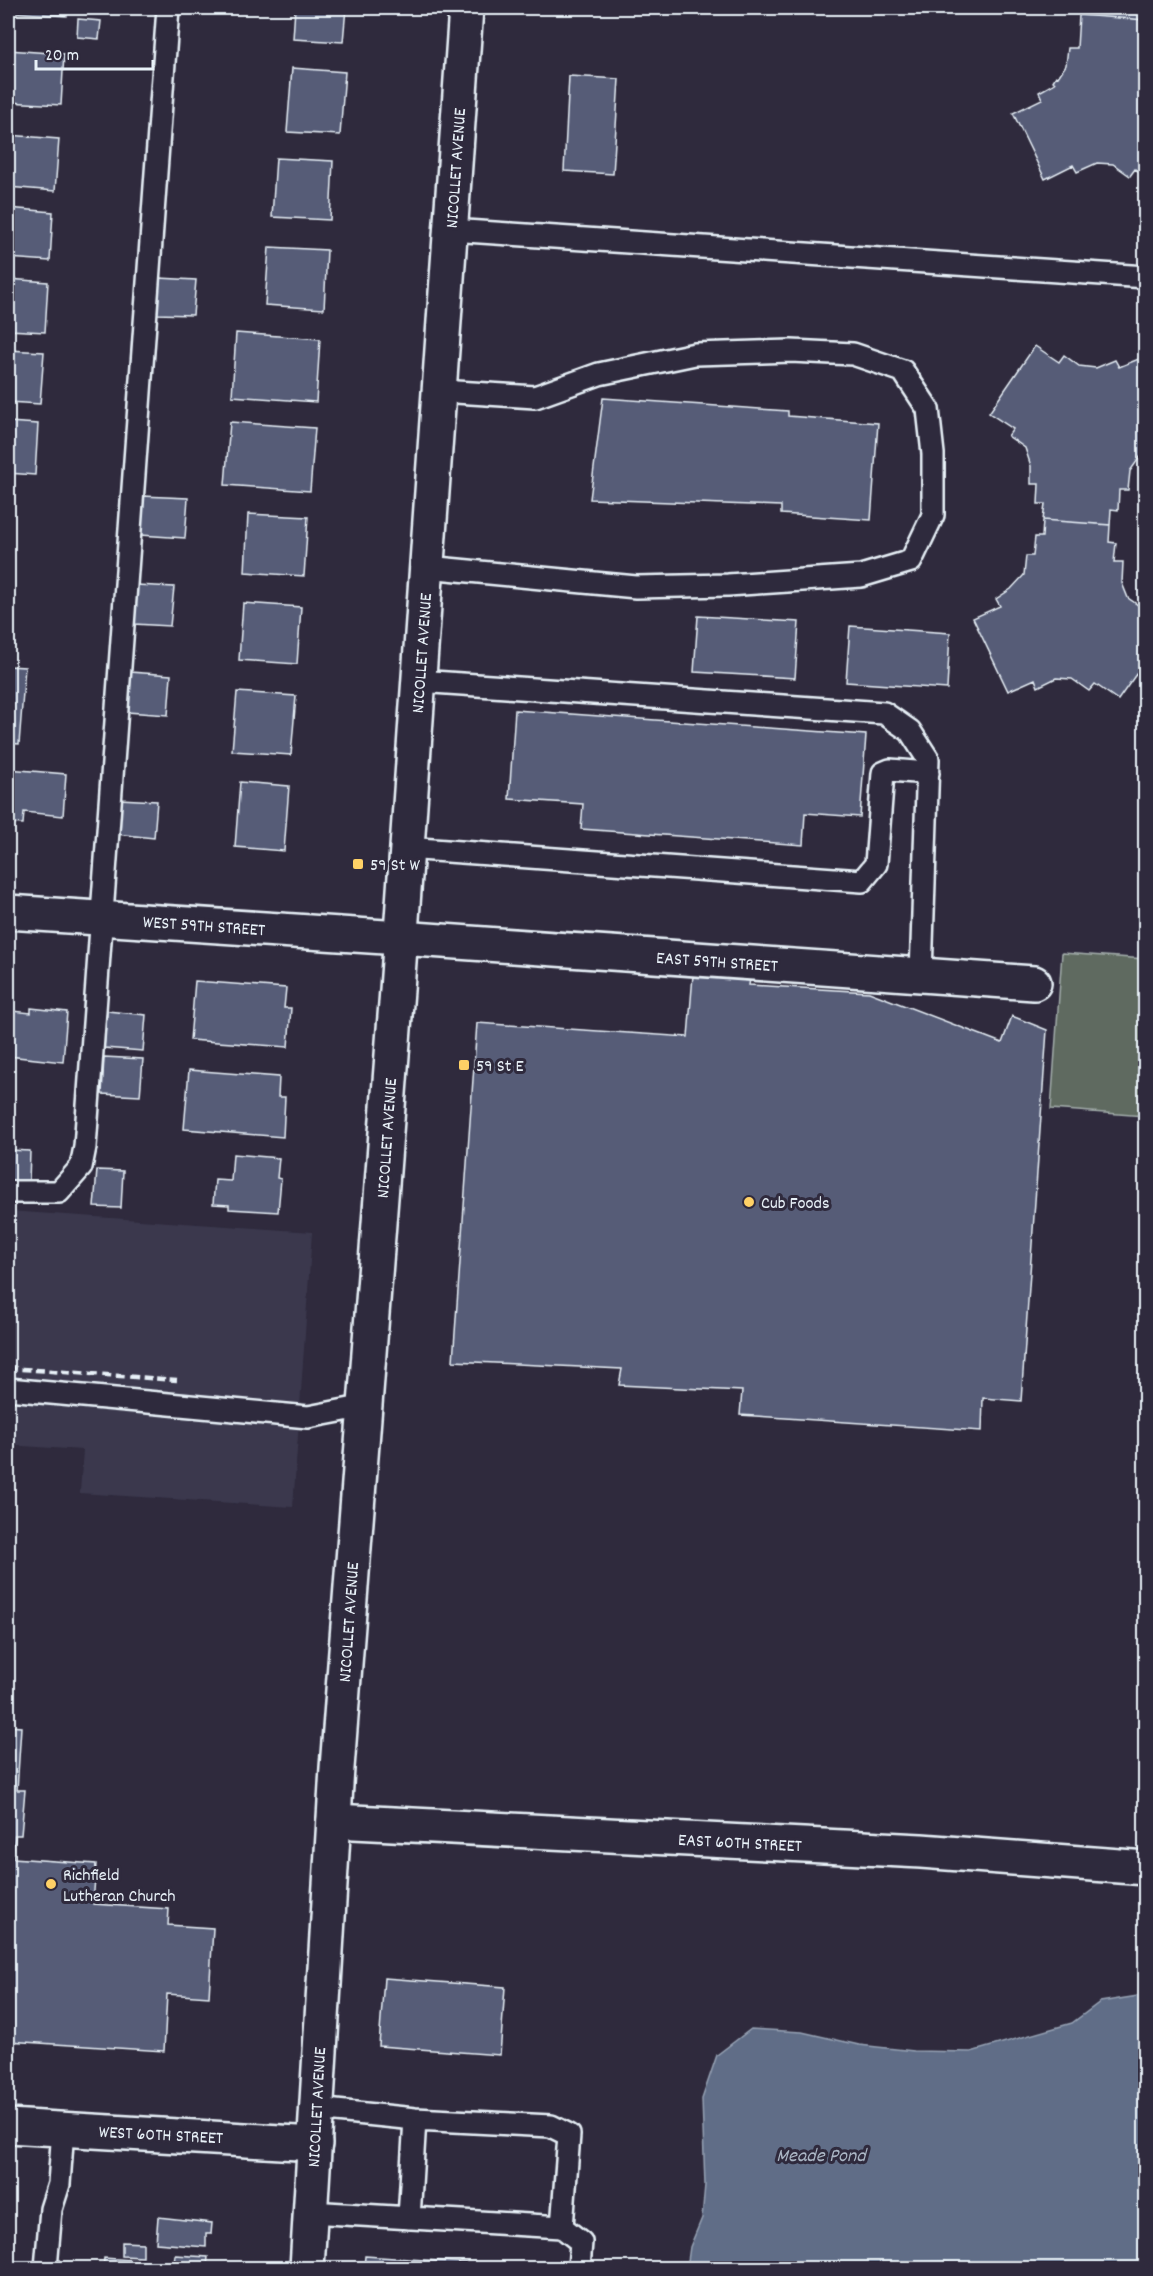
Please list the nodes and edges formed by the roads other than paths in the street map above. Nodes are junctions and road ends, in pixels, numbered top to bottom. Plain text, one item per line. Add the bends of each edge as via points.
1 (168, 8) edge
2 (466, 8) edge
3 (451, 230) junction
4 (1146, 277) edge
5 (440, 391) junction
6 (427, 567) junction
7 (418, 681) junction
8 (928, 773) junction
9 (405, 848) junction
10 (8, 912) edge
11 (101, 918) junction
12 (400, 938) junction
13 (921, 975) junction
14 (1034, 983) dead end
15 (8, 1192) edge
16 (8, 1389) edge
17 (366, 1406) junction
18 (334, 1821) junction
19 (1146, 1868) edge
20 (316, 2109) junction
21 (415, 2119) junction
22 (8, 2126) edge
23 (63, 2129) junction
24 (315, 2144) junction
25 (310, 2212) junction
26 (409, 2218) junction
27 (562, 2227) junction
28 (46, 2268) edge
29 (307, 2268) edge
30 (579, 2268) edge

1 - 11 lane
2 - 3 main road, NICOLLET AVENUE
3 - 4 lane
3 - 5 main road, NICOLLET AVENUE
5 - 6 main road, NICOLLET AVENUE
5 - 6 lane via 535,397 599,374 695,354 853,354 903,371 928,409 933,515 911,561 861,576 636,587
6 - 7 main road, NICOLLET AVENUE
7 - 8 lane via 884,713 910,731 928,759
7 - 9 main road, NICOLLET AVENUE
8 - 9 lane via 883,773 876,864 861,881
8 - 13 lane
9 - 12 main road, NICOLLET AVENUE
10 - 11 main road, WEST 59TH STREET
11 - 12 main road, WEST 59TH STREET
11 - 15 lane via 81,1167 60,1192
12 - 13 main road, EAST 59TH STREET
12 - 17 main road, NICOLLET AVENUE
13 - 14 main road, EAST 59TH STREET
16 - 17 lane via 308,1417
17 - 18 main road, NICOLLET AVENUE
18 - 19 main road, EAST 60TH STREET via 909,1851
18 - 20 main road, NICOLLET AVENUE
20 - 21 lane
20 - 24 main road, NICOLLET AVENUE
21 - 26 lane
21 - 27 lane via 552,2126 569,2135
22 - 23 main road, WEST 60TH STREET
23 - 24 main road, WEST 60TH STREET
23 - 28 lane
24 - 25 main road, NICOLLET AVENUE
25 - 26 lane
25 - 29 main road, NICOLLET AVENUE
26 - 27 lane
27 - 30 lane via 581,2242

